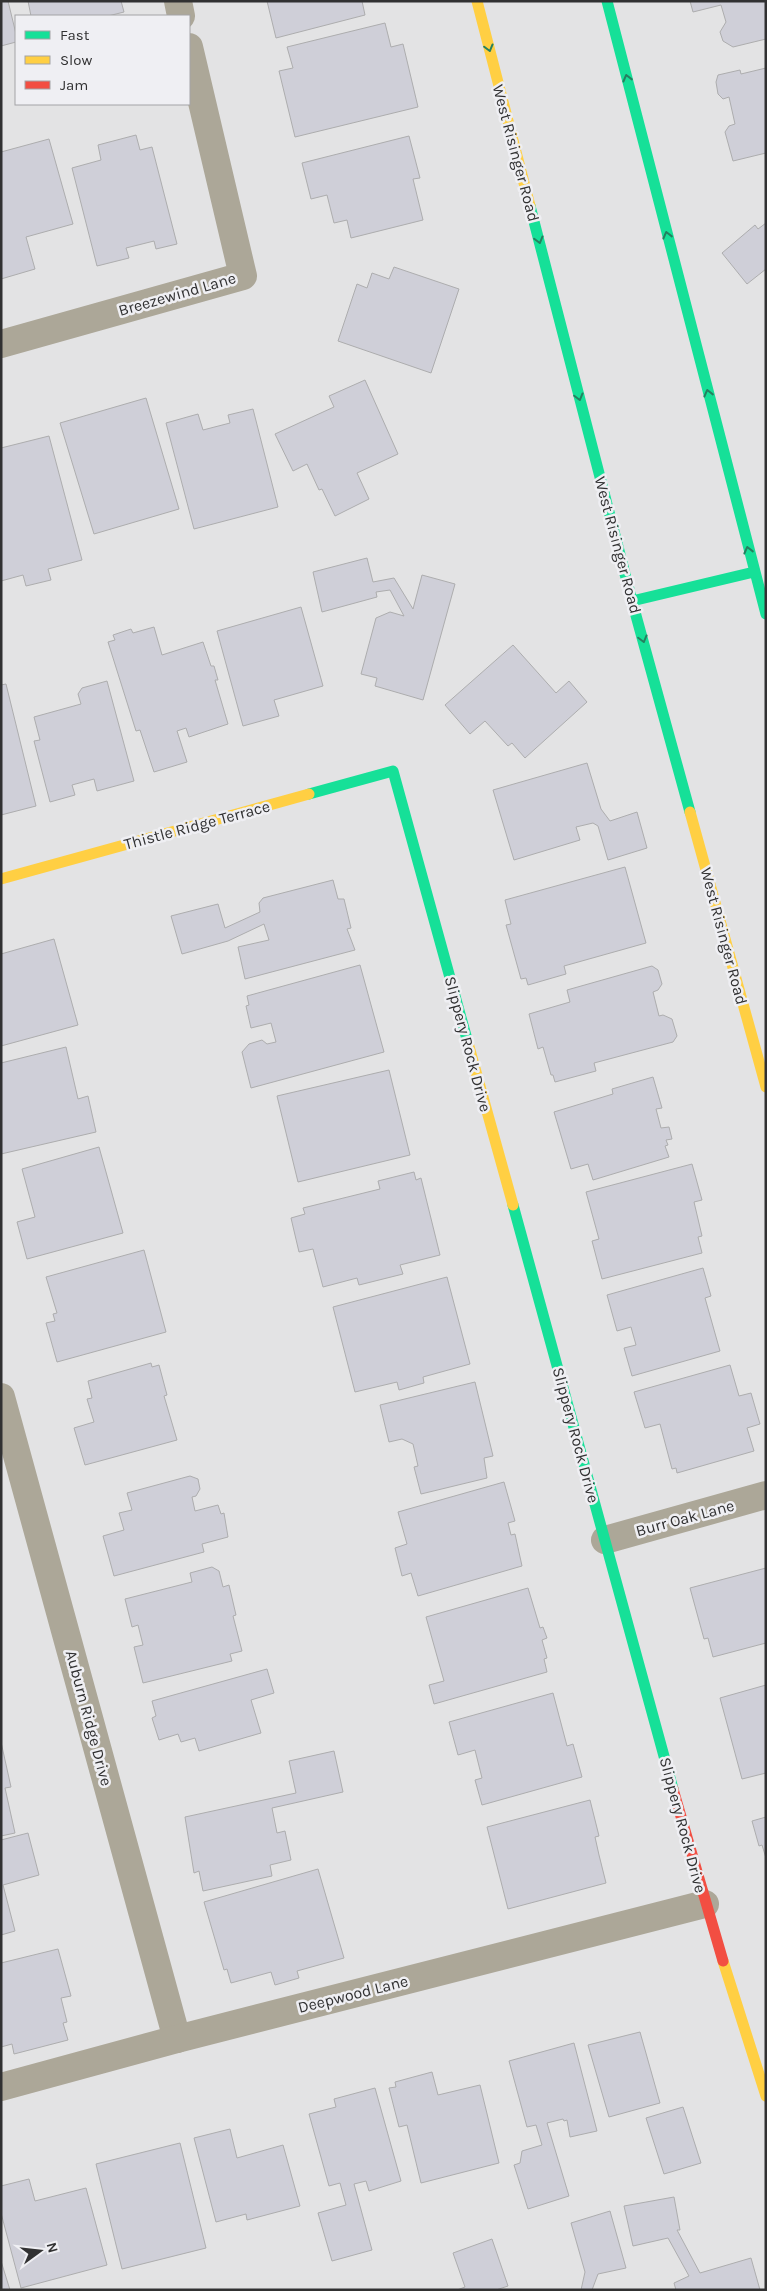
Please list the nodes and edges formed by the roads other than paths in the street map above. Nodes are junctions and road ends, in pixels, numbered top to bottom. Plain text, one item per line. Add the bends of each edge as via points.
1 (178, 1) edge
2 (477, 1) edge
3 (607, 1) edge
4 (181, 15) edge
5 (190, 51) edge
6 (1, 344) edge
7 (754, 572) junction
8 (632, 602) junction
9 (766, 614) edge
10 (393, 771) joint
11 (1, 879) edge
12 (766, 1087) edge
13 (1, 1397) edge
14 (766, 1495) edge
15 (605, 1540) junction
16 (705, 1904) junction
17 (177, 2039) junction
18 (1, 2087) edge
19 (766, 2096) edge

1 - 4 street
2 -> 8 main road, West Risinger Road
7 -> 3 main road
5 - 6 street, Breezewind Lane via 243,276
7 - 8 main road
7 - 9 main road
8 -> 12 main road, West Risinger Road
10 - 11 main road, Thistle Ridge Terrace
10 - 15 main road, Slippery Rock Drive
13 - 17 street, Auburn Ridge Drive
14 - 15 street, Burr Oak Lane
15 - 16 main road, Slippery Rock Drive
16 - 17 street, Deepwood Lane
16 - 19 main road, Slippery Rock Drive
17 - 18 street, Deepwood Lane

